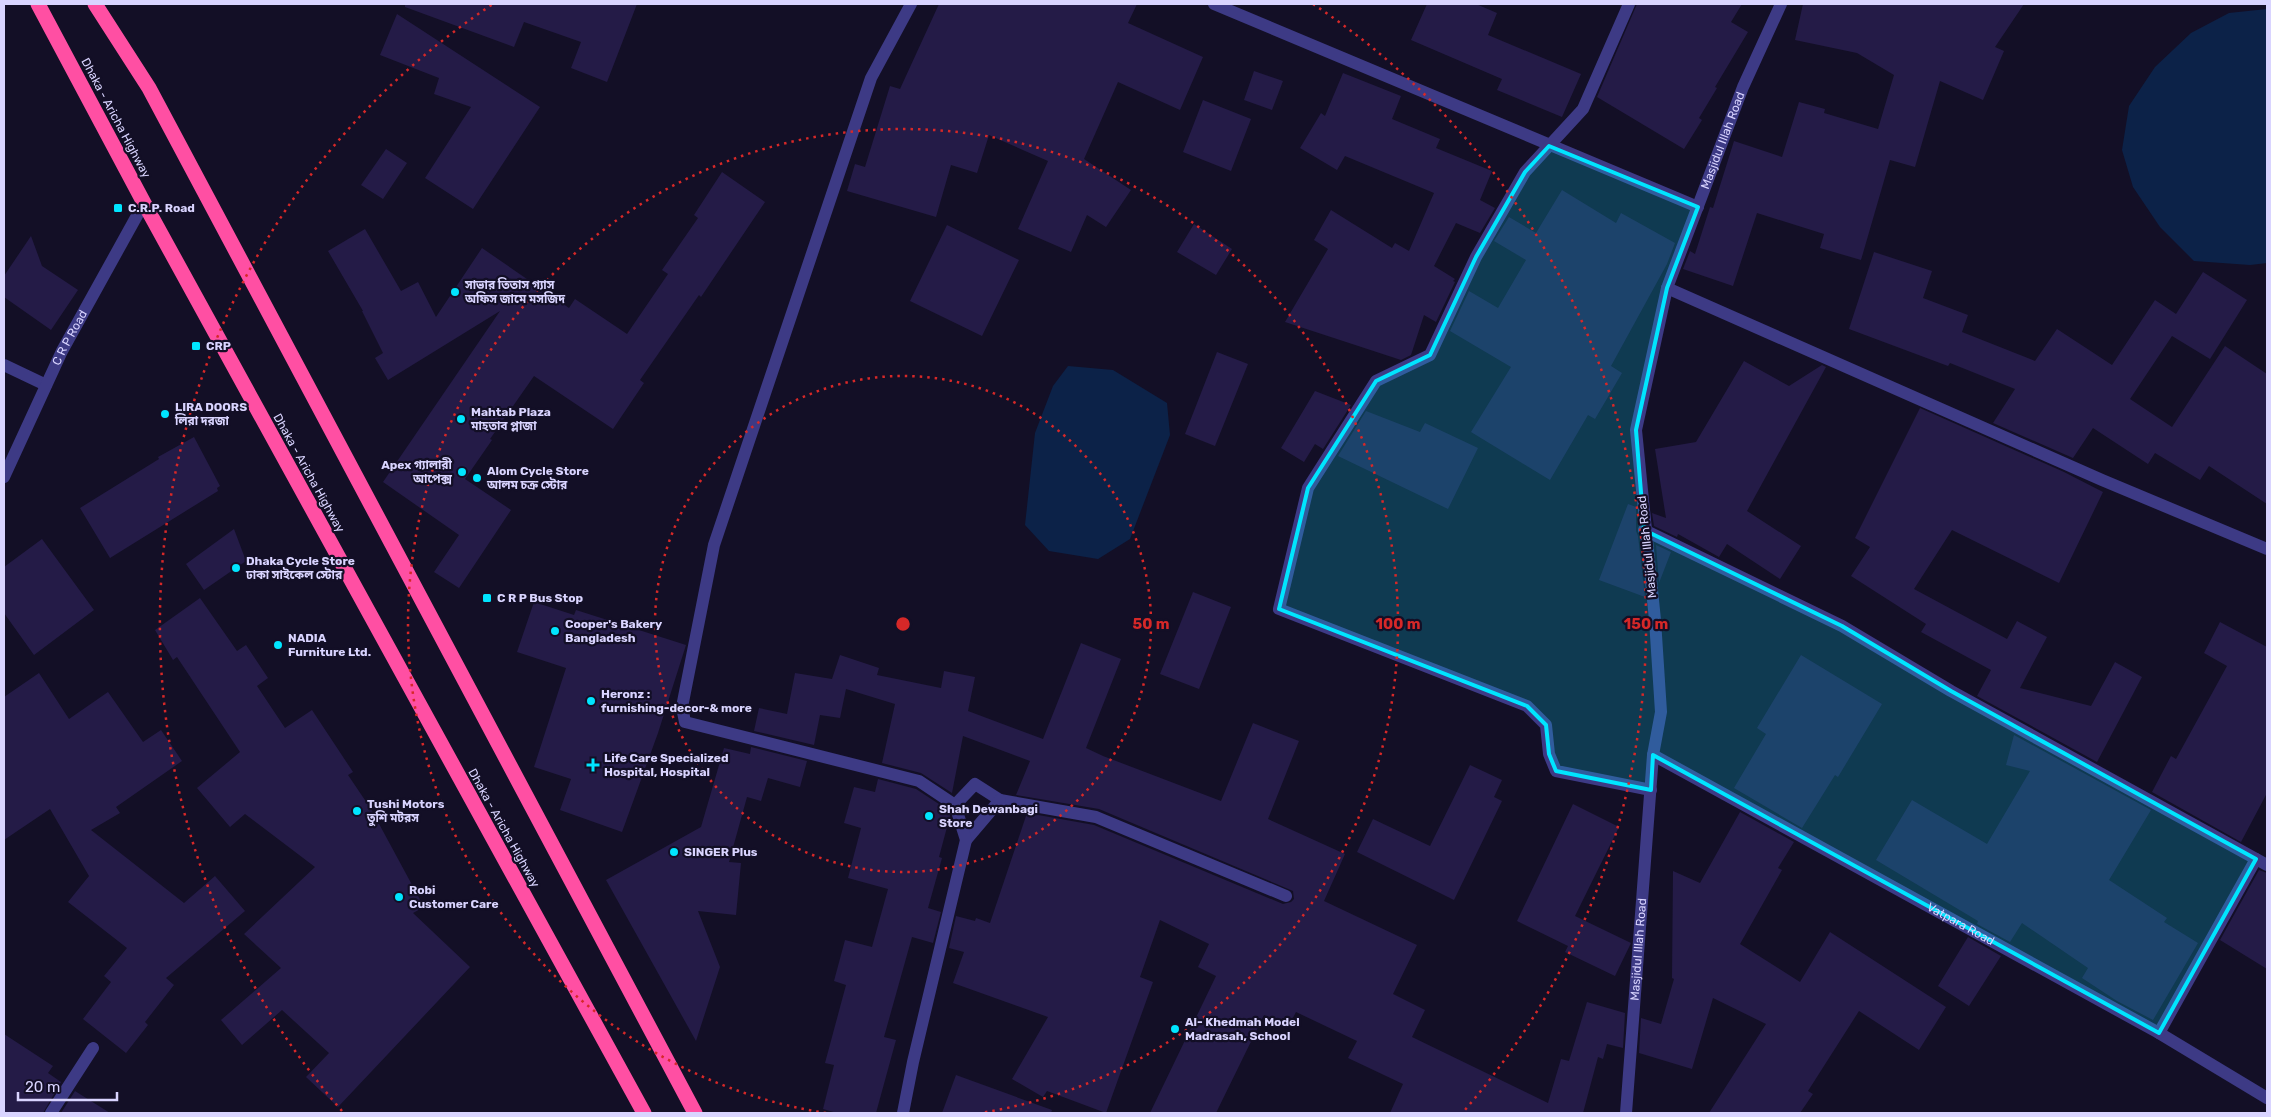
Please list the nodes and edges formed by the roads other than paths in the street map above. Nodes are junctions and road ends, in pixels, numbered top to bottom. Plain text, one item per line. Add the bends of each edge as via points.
1 (38, 4) edge
2 (95, 4) edge
3 (911, 4) edge
4 (1214, 4) edge
5 (1630, 4) edge
6 (1781, 4) edge
7 (1549, 146) junction
8 (144, 203) junction
9 (1698, 207) junction
10 (1667, 288) junction
11 (4, 365) edge
12 (46, 385) junction
13 (4, 477) edge
14 (1644, 530) junction
15 (2267, 549) edge
16 (1653, 754) junction
17 (1651, 790) junction
18 (1000, 800) junction
19 (955, 805) junction
20 (966, 840) junction
21 (2262, 862) edge
22 (1286, 896) dead end
23 (2159, 1033) junction
24 (93, 1048) dead end
25 (2267, 1098) edge
26 (51, 1113) edge
27 (644, 1113) edge
28 (695, 1113) edge
29 (903, 1113) edge
30 (1626, 1113) edge

1 - 8 highway, Dhaka - Aricha Highway
2 - 28 highway via 154,96
3 - 19 street via 871,78 714,545 682,707 685,722 919,782
4 - 7 street
5 - 7 street via 1583,109
6 - 9 street, Masjidul Illah Road via 1743,87
7 - 9 street
7 - 17 street via 1525,172 1476,257 1430,354 1376,382 1308,488 1279,609 1527,706 1546,725 1549,754 1556,771
8 - 12 street, C R P Road
8 - 27 highway, Dhaka - Aricha Highway
9 - 10 street, Masjidul Illah Road
10 - 14 street, Masjidul Illah Road via 1636,430
10 - 15 street via 2102,480
11 - 12 street
12 - 13 street, C R P Road
14 - 16 street, Masjidul Illah Road via 1655,620 1661,712
14 - 21 street via 1842,626 1951,691
16 - 17 street, Masjidul Illah Road
16 - 23 street, Vatpara Road
17 - 30 street, Masjidul Illah Road
18 - 19 street via 975,784
18 - 20 street
18 - 22 street via 1096,817
19 - 20 street
20 - 29 street
21 - 23 street
23 - 25 street, Vatpara Road
24 - 26 street

